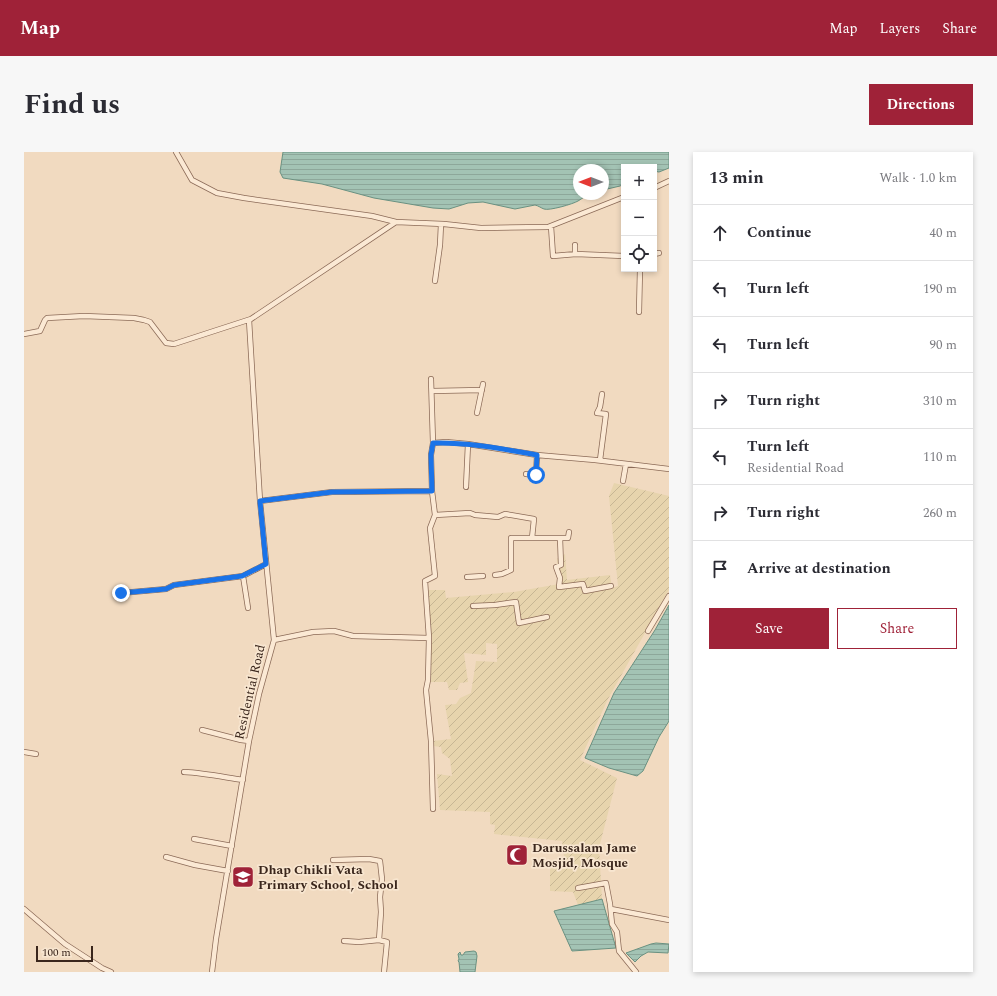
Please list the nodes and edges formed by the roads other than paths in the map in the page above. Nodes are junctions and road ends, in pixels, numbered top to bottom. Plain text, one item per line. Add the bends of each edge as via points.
1 (176, 152) edge
2 (669, 181) edge
3 (657, 187) edge
4 (621, 199) edge
5 (396, 222) junction
6 (441, 224) junction
7 (551, 226) junction
8 (576, 245) dead end
9 (575, 254) junction
10 (621, 256) edge
11 (640, 272) edge
12 (435, 281) dead end
13 (639, 312) dead end
14 (249, 320) junction
15 (24, 334) edge
16 (431, 379) dead end
17 (483, 384) dead end
18 (482, 390) junction
19 (432, 391) junction
20 (602, 394) dead end
21 (477, 413) dead end
22 (433, 443) junction
23 (468, 444) junction
24 (537, 455) junction
25 (600, 460) junction
26 (626, 464) junction
27 (669, 469) edge
28 (526, 474) dead end
29 (623, 481) dead end
30 (466, 487) dead end
31 (432, 491) junction
32 (260, 501) junction
33 (435, 515) junction
34 (569, 532) dead end
35 (532, 538) junction
36 (560, 538) junction
37 (266, 564) junction
38 (495, 575) dead end
39 (242, 576) junction
40 (483, 576) dead end
41 (467, 577) dead end
42 (611, 586) dead end
43 (121, 593) dead end
44 (669, 596) edge
45 (473, 606) dead end
46 (248, 608) dead end
47 (547, 617) dead end
48 (648, 631) dead end
49 (429, 638) junction
50 (274, 640) junction
51 (202, 730) dead end
52 (249, 741) junction
53 (24, 752) edge
54 (36, 754) dead end
55 (184, 772) dead end
56 (243, 780) junction
57 (433, 809) dead end
58 (194, 839) dead end
59 (232, 846) junction
60 (166, 857) dead end
61 (333, 860) dead end
62 (228, 871) junction
63 (578, 888) dead end
64 (24, 909) edge
65 (611, 909) junction
66 (669, 920) edge
67 (379, 940) junction
68 (344, 941) dead end
69 (111, 972) edge
70 (212, 972) edge
71 (384, 972) edge
72 (636, 972) edge

1 - 5 street via 192,180 217,193 372,216
2 - 3 street
4 - 7 street
5 - 6 street
5 - 14 street
6 - 7 street via 481,228
6 - 12 street
7 - 9 street via 553,256
8 - 9 street
9 - 10 street
11 - 13 street
14 - 15 street via 174,344 166,343 150,322 134,318 47,318 40,331
14 - 32 street, Residential Road
16 - 19 street
17 - 18 street
18 - 19 street
18 - 21 street
19 - 22 street
20 - 25 street via 597,413 606,414
22 - 23 street
22 - 31 street
23 - 24 street
23 - 30 street
24 - 25 street
24 - 28 street via 536,475
25 - 26 street
26 - 27 street
26 - 29 street
31 - 32 street via 332,492
31 - 33 street
32 - 37 street, Residential Road
33 - 35 street via 470,513 498,517 505,514 534,519
33 - 49 street via 430,528 435,576 425,581
34 - 36 street via 568,538
35 - 36 street
35 - 38 street via 511,538 511,570
36 - 42 street via 561,565 556,567 560,578 559,587 583,584 584,591
37 - 39 street
37 - 50 street, Residential Road
39 - 43 street via 174,585 166,589
39 - 46 street
40 - 41 street
44 - 48 street
45 - 47 street via 516,602 519,623
49 - 50 street via 353,636 334,630
49 - 57 street via 426,690
50 - 52 street, Residential Road
51 - 52 street
52 - 56 street, Residential Road
53 - 54 street
55 - 56 street
56 - 59 street, Residential Road
58 - 59 street
59 - 62 street, Residential Road
60 - 62 street
61 - 67 street via 380,861 382,879
62 - 70 street, Residential Road
63 - 65 street via 606,883
64 - 69 street via 65,944
65 - 66 street
65 - 72 street via 619,951
67 - 68 street
67 - 71 street via 387,942

